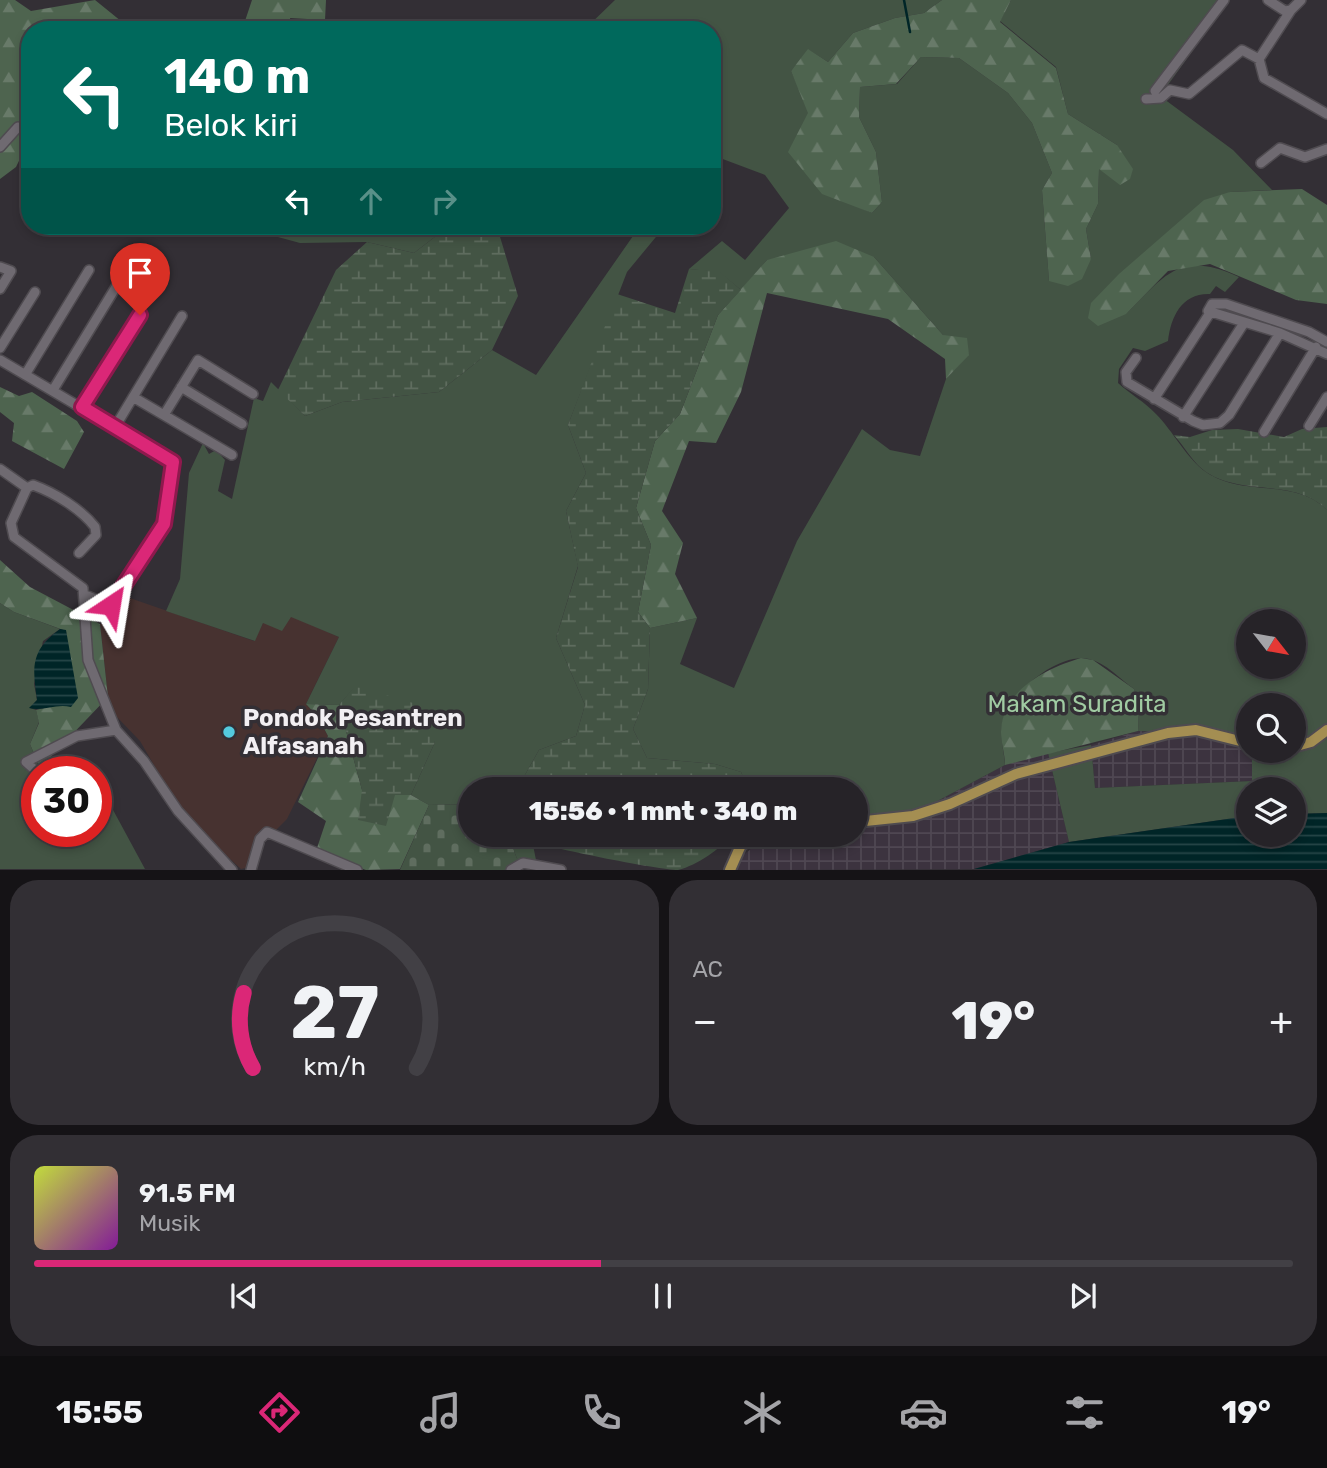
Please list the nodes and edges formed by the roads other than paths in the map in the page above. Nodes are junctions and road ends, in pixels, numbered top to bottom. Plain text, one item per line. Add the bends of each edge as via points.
1 (1224, 0) edge
2 (1268, 0) edge
3 (1301, 0) edge
4 (1291, 10) junction
5 (1259, 59) junction
6 (1155, 91) dead end
7 (1146, 99) dead end
8 (1327, 114) edge
9 (18, 127) dead end
10 (0, 146) edge
11 (1327, 149) edge
12 (1261, 163) dead end
13 (0, 267) edge
14 (89, 270) dead end
15 (119, 282) dead end
16 (0, 289) edge
17 (35, 292) dead end
18 (1210, 313) junction
19 (140, 315) dead end
20 (182, 316) dead end
21 (1244, 323) junction
22 (1280, 333) junction
23 (1327, 342) edge
24 (1316, 347) junction
25 (0, 348) edge
26 (1327, 354) edge
27 (1136, 358) dead end
28 (0, 359) edge
29 (25, 374) junction
30 (181, 387) junction
31 (52, 390) junction
32 (253, 394) dead end
33 (133, 397) junction
34 (1327, 397) edge
35 (1154, 399) junction
36 (82, 407) junction
37 (164, 415) junction
38 (1183, 417) junction
39 (242, 424) dead end
40 (1309, 426) dead end
41 (115, 427) junction
42 (1264, 432) dead end
43 (232, 455) dead end
44 (0, 469) edge
45 (27, 488) junction
46 (79, 553) dead end
47 (85, 595) junction
48 (116, 730) junction
49 (1327, 730) edge
50 (1236, 740) edge
51 (1306, 743) edge
52 (38, 756) edge
53 (868, 821) edge
54 (740, 847) edge
55 (342, 866) edge
56 (729, 869) edge
57 (232, 870) edge
58 (251, 870) edge
59 (357, 870) edge
60 (512, 870) edge
61 (561, 870) edge

1 - 6 street
2 - 4 street
3 - 4 street
4 - 5 street
5 - 7 street via 1242,50 1189,94 1170,90 1161,98
5 - 8 street via 1264,78
9 - 10 street
11 - 12 street via 1305,157 1280,148
13 - 16 street via 11,271
14 - 29 street
15 - 31 street
17 - 25 street
18 - 21 street
18 - 23 street via 1212,304 1226,304
18 - 35 street
19 - 36 street
20 - 33 street
21 - 22 street
21 - 38 street
22 - 24 street
22 - 38 street via 1224,420 1203,425
24 - 26 street
24 - 42 street
27 - 35 street via 1125,380
28 - 29 street
29 - 31 street
30 - 32 street via 198,360
30 - 37 street
30 - 39 street
31 - 36 street
33 - 37 street
33 - 41 street
34 - 40 street
35 - 38 street
36 - 41 street
37 - 43 street
41 - 47 street via 173,462 164,524 111,605
44 - 45 street
45 - 46 street via 43,489 96,527 96,535
45 - 47 street via 11,523 14,537 76,579
47 - 48 street via 88,660
48 - 52 street via 77,736
48 - 57 street via 178,811
49 - 51 main road
50 - 53 main road via 1196,730 1168,733 1016,774 913,816
54 - 56 main road
55 - 58 street via 267,832 260,839
55 - 59 street
60 - 61 street via 523,863

